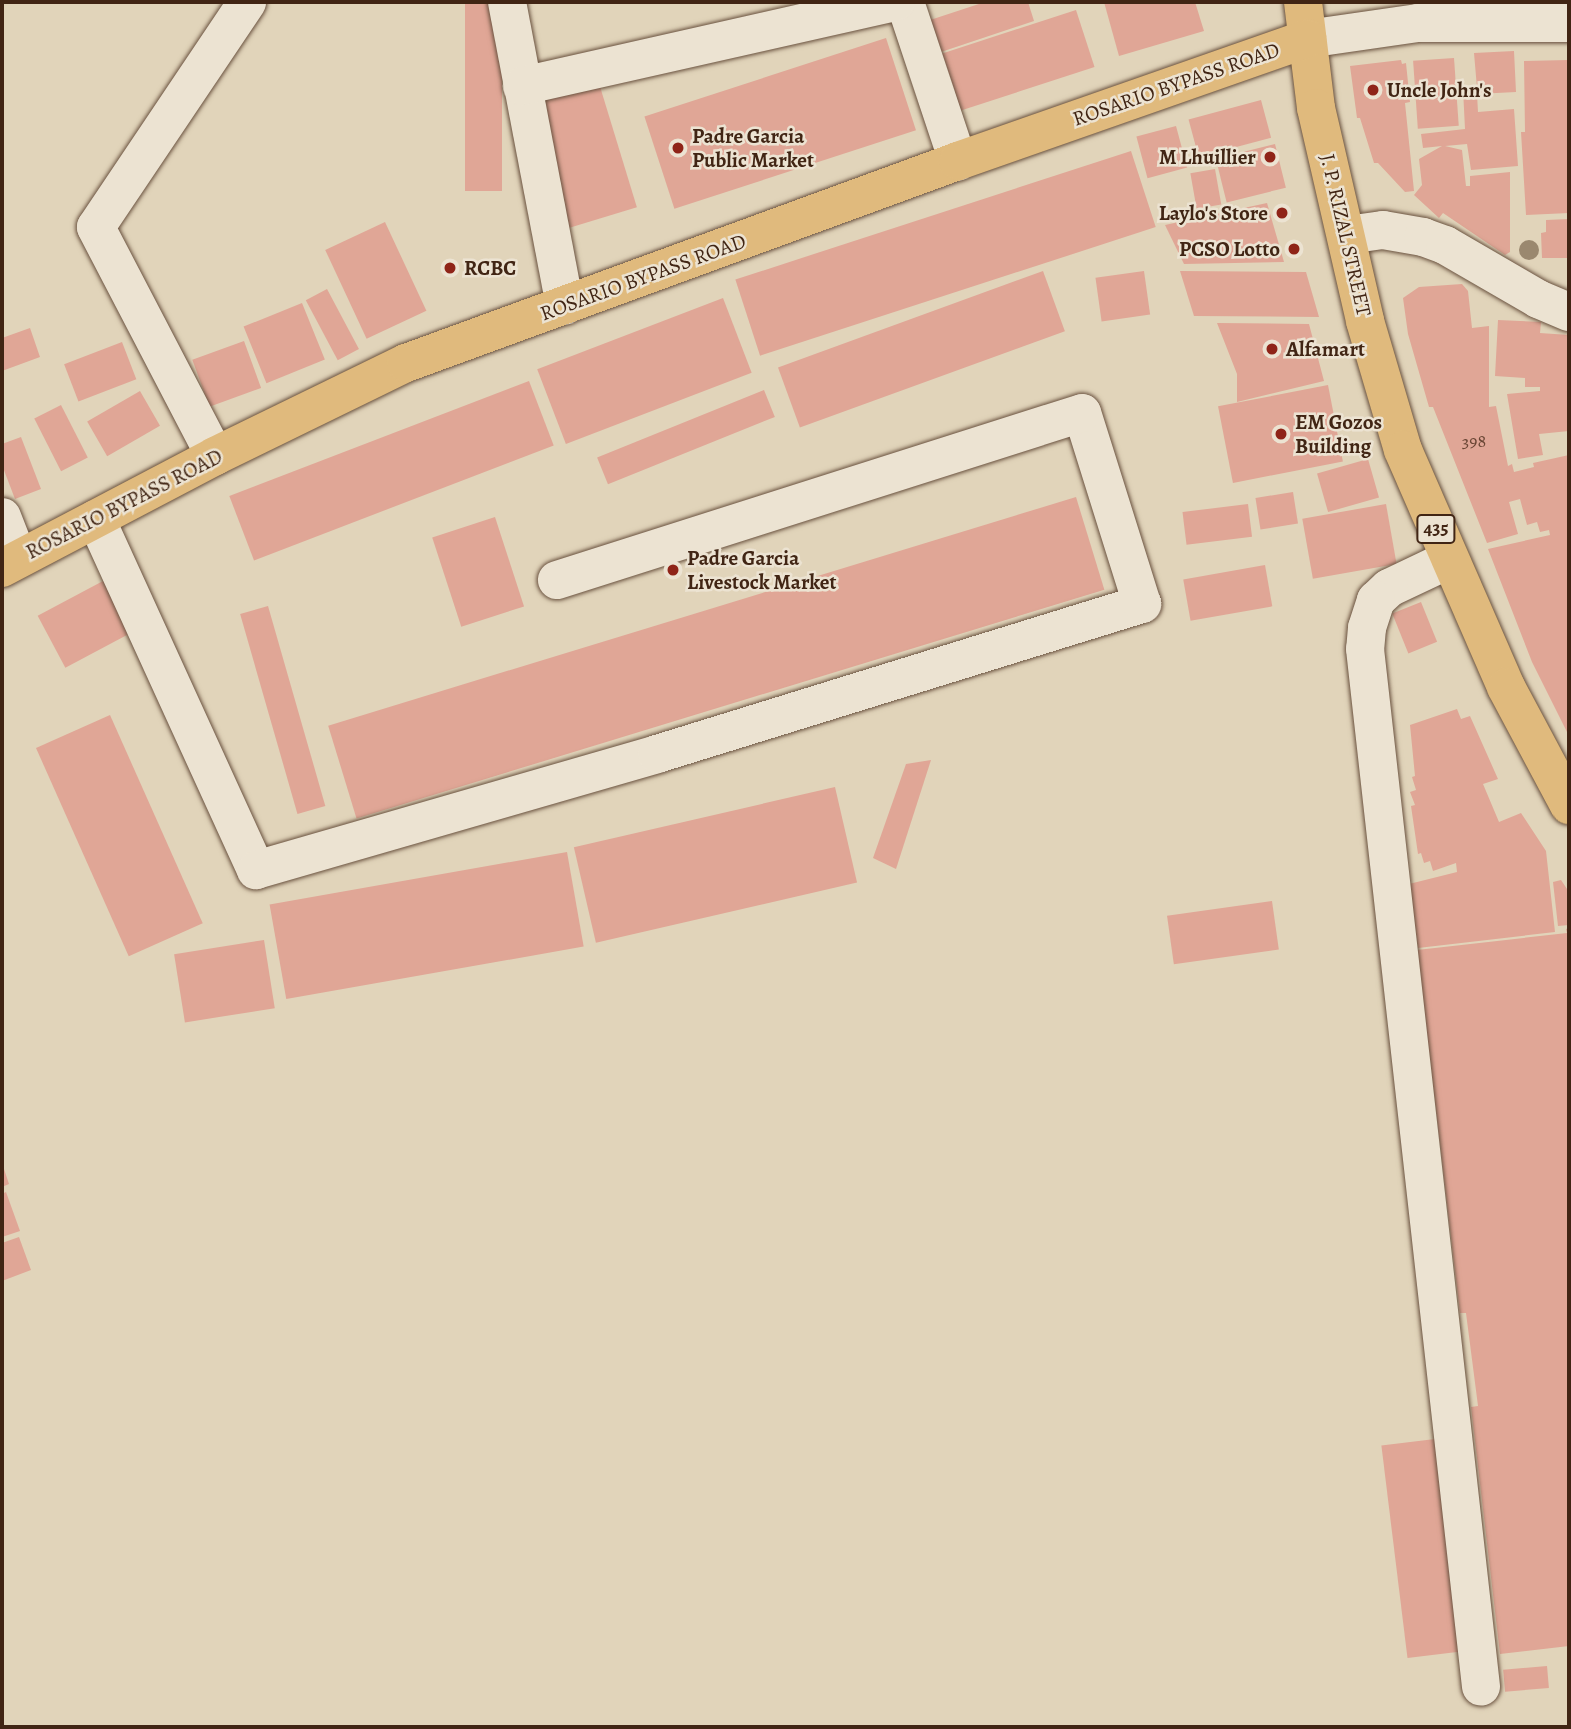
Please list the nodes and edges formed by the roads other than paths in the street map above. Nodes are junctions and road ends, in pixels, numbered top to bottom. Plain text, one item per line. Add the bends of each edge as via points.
1 (247, 2) edge
2 (508, 2) edge
3 (895, 2) edge
4 (905, 2) edge
5 (1305, 20) edge
6 (1569, 23) edge
7 (522, 86) junction
8 (958, 161) junction
9 (1347, 235) junction
10 (565, 305) junction
11 (1569, 312) edge
12 (215, 456) junction
13 (2, 517) edge
14 (96, 519) junction
15 (1448, 560) junction
16 (10, 563) edge
17 (556, 580) dead end
18 (1569, 805) edge
19 (1481, 1687) dead end

1 - 12 street via 96,227
2 - 7 street
3 - 7 street
4 - 8 street
5 - 6 street
5 - 8 main road, ROSARIO BYPASS ROAD
5 - 9 main road, J. P. RIZAL STREET / 435 via 1316,108
7 - 10 street
8 - 10 main road, ROSARIO BYPASS ROAD
9 - 11 street via 1399,231 1445,244 1538,299
9 - 15 main road, J. P. RIZAL STREET / 435 via 1380,379
10 - 12 main road, ROSARIO BYPASS ROAD via 406,363
12 - 14 main road, ROSARIO BYPASS ROAD
13 - 16 street
14 - 16 main road, ROSARIO BYPASS ROAD
14 - 17 street via 256,870 657,754 1142,604 1082,413
15 - 18 main road, J. P. RIZAL STREET / 435 via 1511,697
15 - 19 street via 1389,588 1376,600 1365,649

